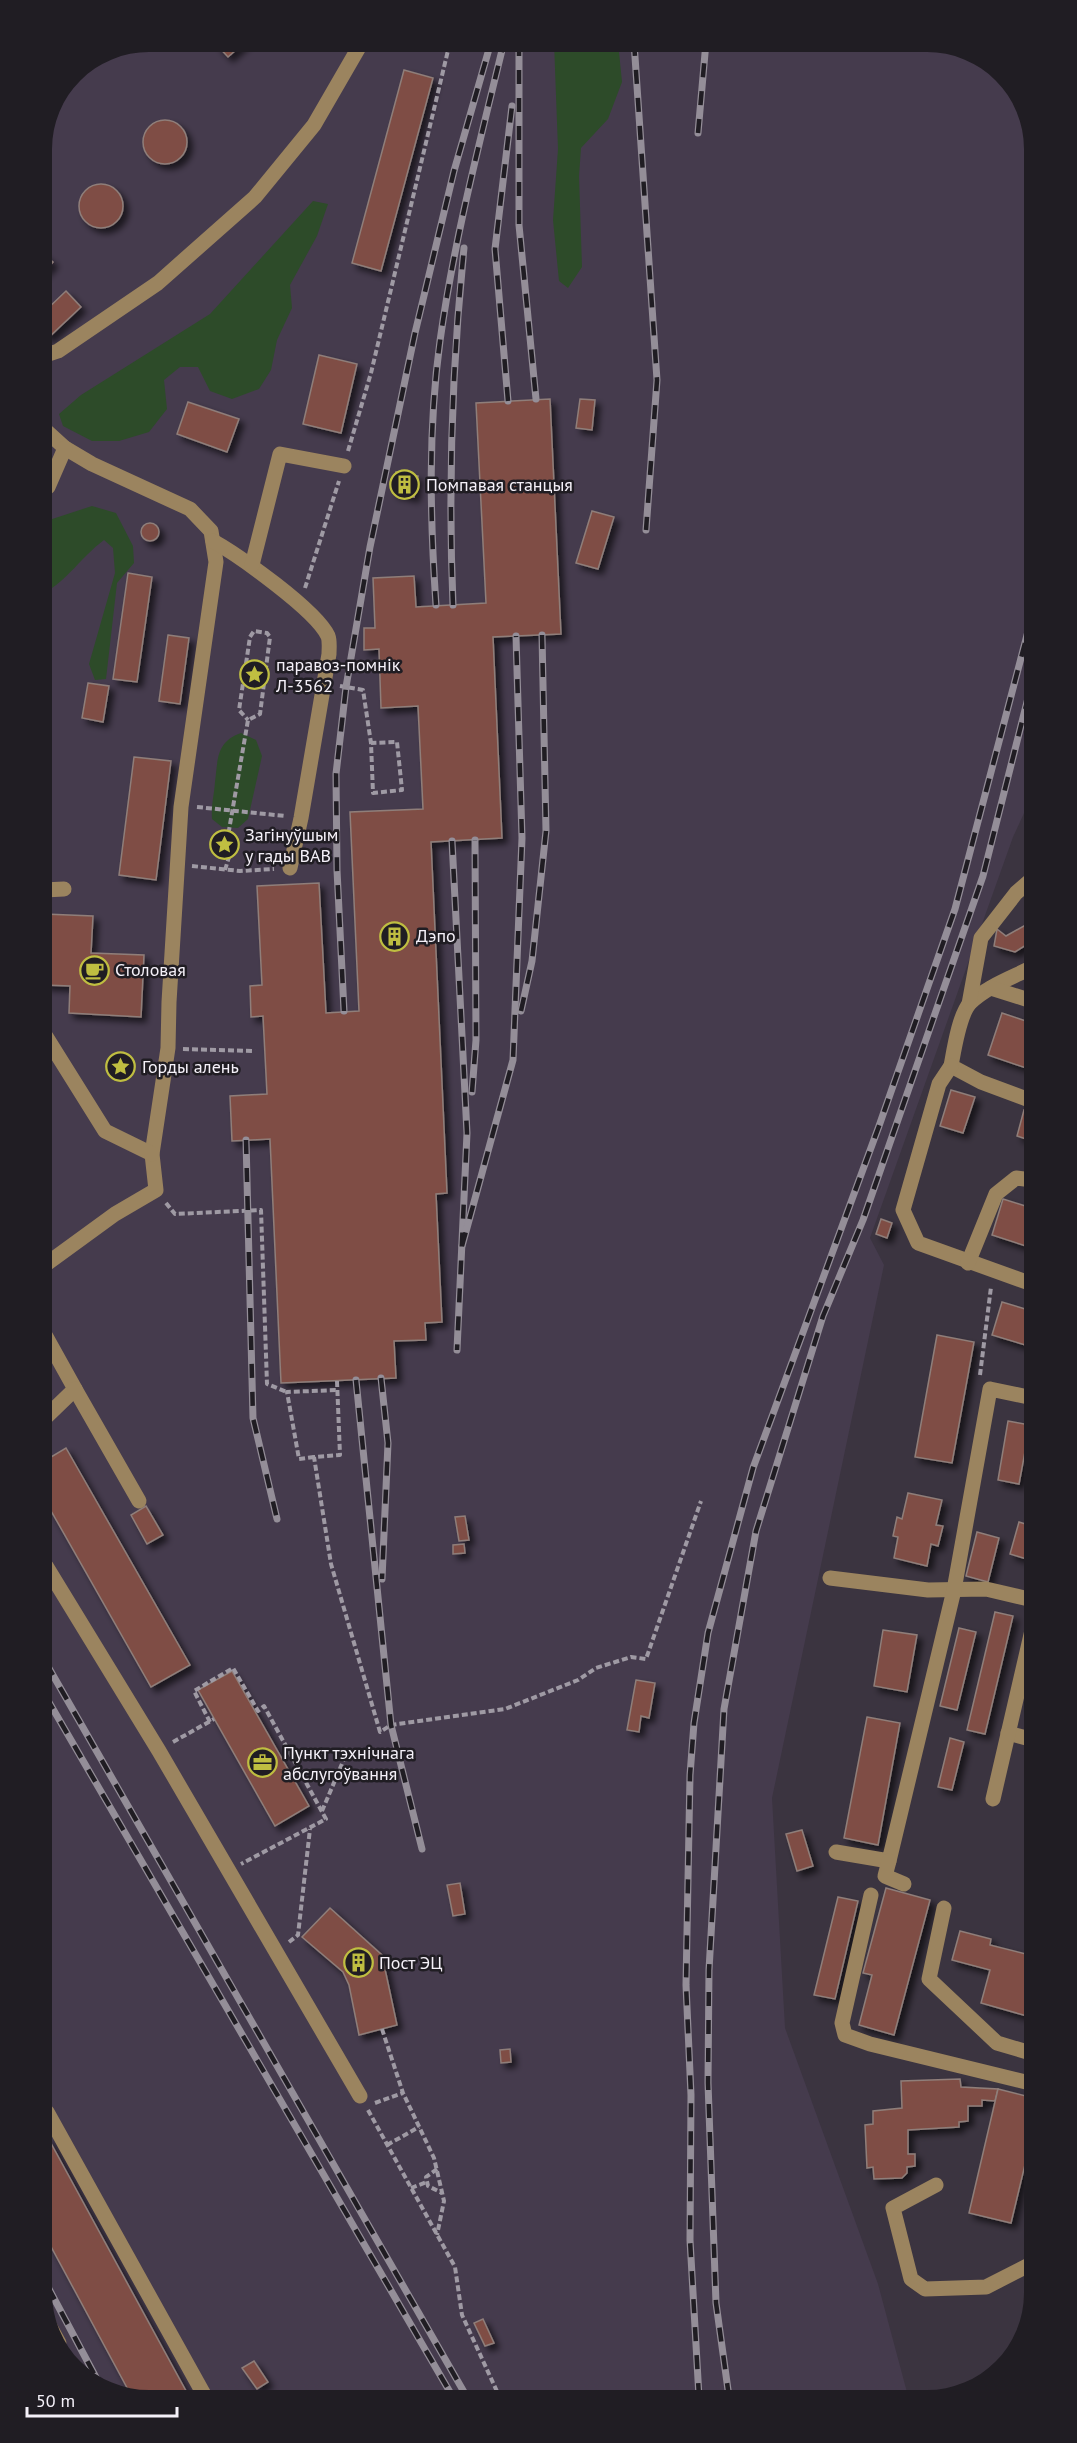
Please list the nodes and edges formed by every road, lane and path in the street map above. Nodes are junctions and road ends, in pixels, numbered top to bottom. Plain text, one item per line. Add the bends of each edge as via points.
1 (356, 52) edge
2 (448, 52) edge
3 (53, 353) edge
4 (53, 437) edge
5 (65, 447) junction
6 (344, 466) junction
7 (53, 476) edge
8 (213, 541) junction
9 (252, 565) junction
10 (300, 606) junction
11 (324, 684) junction
12 (248, 720) junction
13 (371, 743) junction
14 (182, 807) junction
15 (232, 811) junction
16 (302, 818) junction
17 (228, 836) junction
18 (229, 857) junction
19 (177, 866) junction
20 (290, 868) joint
21 (225, 870) junction
22 (1024, 886) edge
23 (64, 889) dead end
24 (53, 890) edge
25 (1024, 972) edge
26 (992, 988) junction
27 (1024, 998) edge
28 (969, 1005) junction
29 (53, 1047) edge
30 (168, 1048) junction
31 (255, 1051) dead end
32 (951, 1066) junction
33 (1024, 1098) edge
34 (152, 1154) junction
35 (1024, 1179) edge
36 (156, 1190) junction
37 (52, 1260) edge
38 (968, 1263) junction
39 (993, 1271) junction
40 (1024, 1281) edge
41 (52, 1348) edge
42 (337, 1381) dead end
43 (75, 1389) junction
44 (990, 1389) junction
45 (337, 1390) junction
46 (287, 1392) junction
47 (1024, 1396) edge
48 (52, 1411) edge
49 (314, 1458) junction
50 (140, 1501) dead end
51 (701, 1501) dead end
52 (52, 1576) edge
53 (830, 1578) dead end
54 (954, 1590) junction
55 (1024, 1598) edge
56 (1024, 1665) edge
57 (1008, 1733) junction
58 (1024, 1737) edge
59 (159, 1750) junction
60 (347, 1752) dead end
61 (993, 1799) dead end
62 (322, 1812) junction
63 (310, 1828) junction
64 (836, 1852) dead end
65 (889, 1861) junction
66 (228, 1870) junction
67 (904, 1884) dead end
68 (871, 1895) dead end
69 (944, 1908) dead end
70 (276, 1952) junction
71 (382, 2029) dead end
72 (1024, 2051) edge
73 (1024, 2082) edge
74 (403, 2093) junction
75 (360, 2096) dead end
76 (52, 2121) edge
77 (419, 2127) junction
78 (387, 2145) junction
79 (437, 2169) junction
80 (427, 2182) junction
81 (936, 2185) dead end
82 (411, 2188) junction
83 (442, 2193) junction
84 (437, 2235) junction
85 (1024, 2268) edge
86 (201, 2390) edge
87 (496, 2390) edge

1 - 3 lane via 314,125 255,197 158,283
2 - 6 path via 371,373
4 - 5 lane
5 - 7 lane
5 - 8 lane via 92,464 190,509 211,531
6 - 9 lane via 279,454
6 - 10 path
8 - 9 lane
8 - 14 lane via 216,562
9 - 10 lane
10 - 11 lane via 328,636
11 - 13 path via 363,690
11 - 16 lane
12 - 12 path via 238,710 250,638 254,632 267,633 270,637 260,714
12 - 15 path
13 - 13 path via 373,793 402,790 397,742
14 - 15 path
14 - 19 lane
15 - 16 path
15 - 17 path
16 - 20 lane
17 - 18 path via 236,842 236,850
17 - 18 path via 217,841 215,848 219,855
18 - 21 path
19 - 21 path
19 - 30 lane
20 - 21 path
22 - 28 lane via 981,938
23 - 24 lane
25 - 26 lane
26 - 27 lane
26 - 28 lane
28 - 32 lane
29 - 34 lane via 105,1131
30 - 31 path
30 - 34 lane
32 - 33 lane
32 - 38 lane via 939,1084 903,1210 918,1243
34 - 36 lane
35 - 38 lane via 1016,1178 996,1194
36 - 37 lane
36 - 46 path via 175,1214 261,1210 267,1384
38 - 39 lane
39 - 40 lane
39 - 44 path via 979,1385
41 - 43 lane
42 - 45 path
43 - 48 lane
43 - 50 lane
44 - 47 lane
44 - 54 lane
45 - 46 path
45 - 49 path via 339,1455
46 - 49 path via 299,1459
49 - 51 path via 331,1564 380,1732 391,1725 504,1709 578,1680 596,1668 631,1657 646,1659
52 - 59 lane
53 - 54 lane
54 - 55 lane via 987,1589
54 - 65 lane
56 - 57 lane
57 - 58 lane
57 - 61 lane
59 - 62 path via 212,1720 194,1691 233,1668 258,1711 264,1706
59 - 66 lane
60 - 62 path
62 - 63 path via 326,1819
63 - 66 path
63 - 70 path via 298,1935
64 - 65 lane
65 - 67 lane via 885,1876
66 - 70 lane
68 - 73 lane via 842,2023 845,2035
69 - 72 lane via 929,1979 997,2043
70 - 75 lane
71 - 74 path
74 - 77 path
74 - 78 path via 366,2106
76 - 86 lane
77 - 78 path
77 - 79 path
78 - 82 path
79 - 80 path via 426,2177
79 - 83 path
80 - 82 path
80 - 83 path via 428,2187
81 - 85 lane via 893,2208 911,2279 925,2289 986,2288
82 - 84 path
83 - 84 path
84 - 87 path via 455,2267 462,2315

